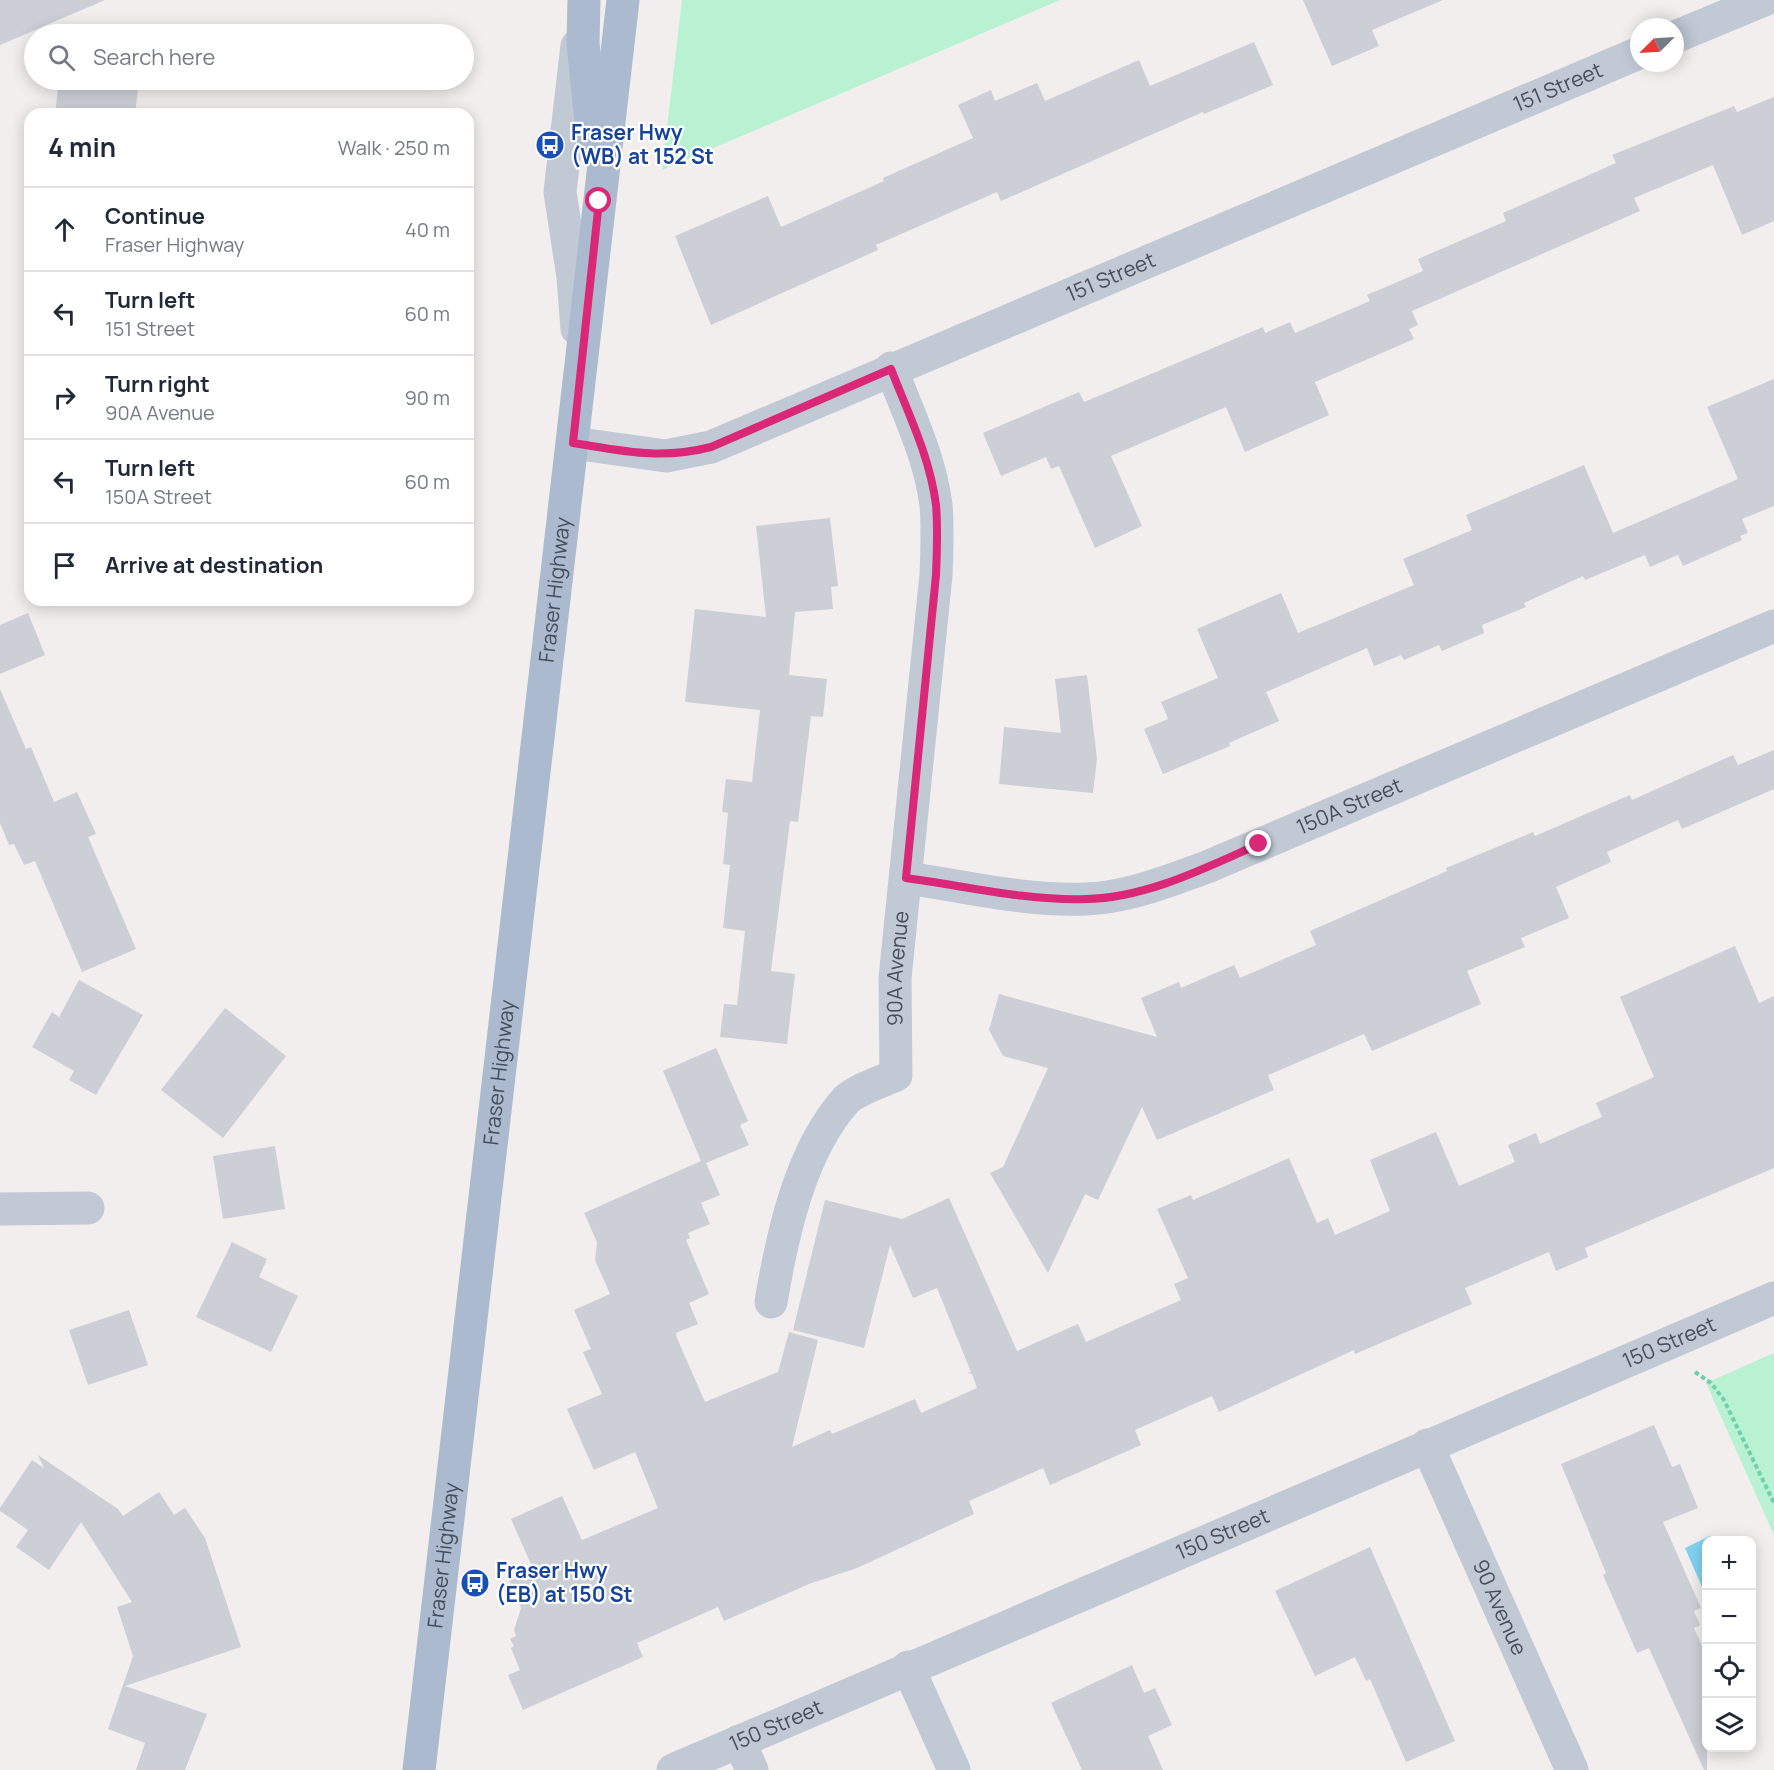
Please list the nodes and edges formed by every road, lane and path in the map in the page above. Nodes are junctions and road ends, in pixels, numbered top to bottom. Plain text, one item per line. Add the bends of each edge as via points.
1 (583, 0) edge
2 (623, 0) edge
3 (1764, 0) edge
4 (1684, 34) edge
5 (1630, 57) edge
6 (599, 201) junction
7 (891, 369) junction
8 (580, 376) junction
9 (573, 443) junction
10 (1774, 626) edge
11 (906, 878) junction
12 (88, 1208) dead end
13 (0, 1209) edge
14 (1774, 1298) edge
15 (771, 1302) dead end
16 (1691, 1367) dead end
17 (1427, 1445) junction
18 (1774, 1503) edge
19 (475, 1583) dead end
20 (490, 1584) dead end
21 (908, 1667) junction
22 (739, 1741) junction
23 (419, 1770) edge
24 (673, 1770) edge
25 (752, 1770) edge
26 (954, 1770) edge
27 (1572, 1770) edge

1 - 6 main road, Fraser Highway via 583,43
1 - 8 street, Fraser Highway via 560,192 573,278
2 - 6 main road, Fraser Highway
3 - 4 street
5 - 7 street, 151 Street
6 - 8 main road, Fraser Highway
7 - 9 street, 151 Street via 711,447 684,454 666,456
7 - 11 street, 90A Avenue via 930,474 936,505 936,575
8 - 9 main road, Fraser Highway
9 - 23 main road, Fraser Highway
10 - 11 street, 150A Street via 1156,886 1089,899 1050,898
11 - 15 street, 90A Avenue via 895,978 896,1075 848,1098 821,1138 787,1221
12 - 13 street
14 - 17 street, 150 Street
16 - 18 path via 1724,1400
17 - 21 street, 150 Street
17 - 27 street, 90 Avenue
19 - 20 path
21 - 22 street, 150 Street
21 - 26 street
22 - 24 street, 150 Street
22 - 25 street

